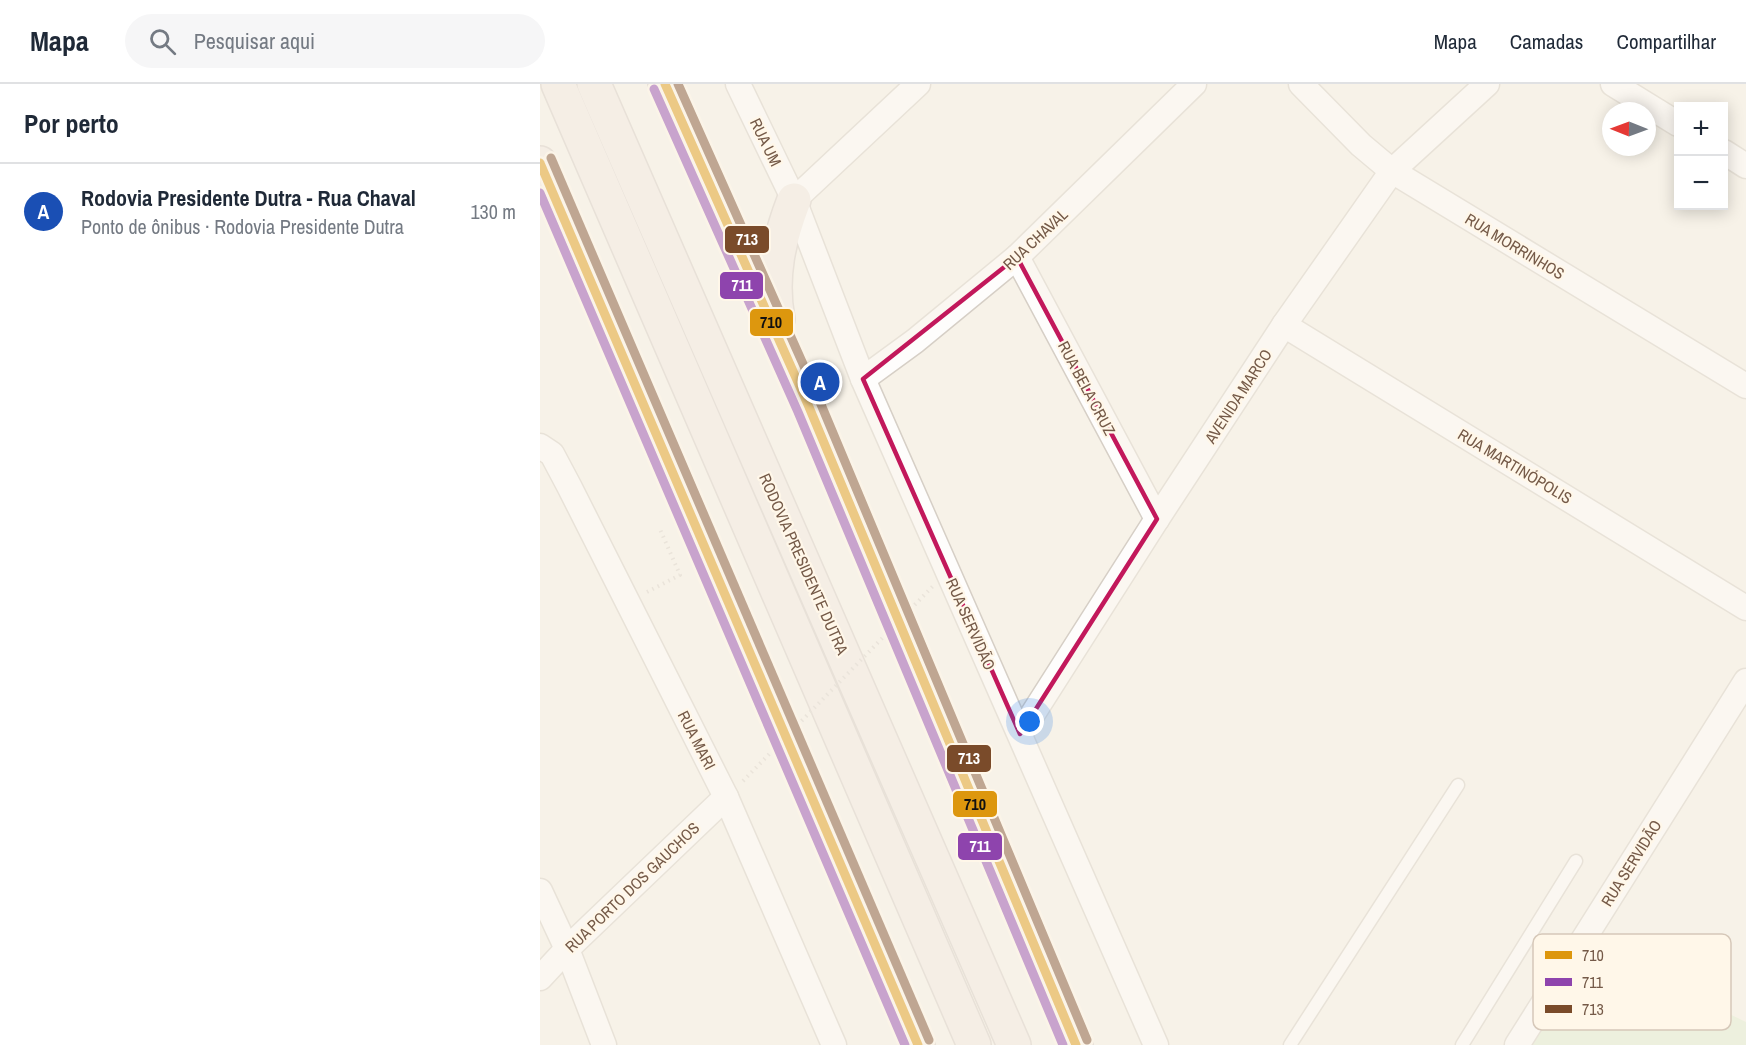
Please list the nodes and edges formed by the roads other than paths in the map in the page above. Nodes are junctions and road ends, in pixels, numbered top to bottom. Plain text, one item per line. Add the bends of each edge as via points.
1 (558, 84) edge
2 (594, 84) edge
3 (664, 84) edge
4 (738, 84) edge
5 (918, 84) edge
6 (1194, 84) edge
7 (1301, 84) edge
8 (1487, 84) edge
9 (1613, 84) edge
10 (1674, 122) edge
11 (1728, 155) edge
12 (540, 163) edge
13 (1746, 166) edge
14 (1392, 171) junction
15 (794, 200) junction
16 (1017, 257) junction
17 (1284, 325) junction
18 (787, 356) junction
19 (863, 379) junction
20 (1746, 386) edge
21 (540, 446) edge
22 (1157, 519) junction
23 (1746, 608) edge
24 (1746, 681) edge
25 (1020, 734) junction
26 (1458, 784) dead end
27 (734, 789) junction
28 (1576, 861) dead end
29 (540, 891) edge
30 (1587, 934) edge
31 (567, 949) junction
32 (540, 978) edge
33 (1533, 1020) edge
34 (604, 1045) edge
35 (834, 1045) edge
36 (918, 1045) edge
37 (974, 1045) edge
38 (1014, 1045) edge
39 (1076, 1045) edge
40 (1156, 1045) edge
41 (1290, 1045) edge
42 (1462, 1045) edge
43 (1517, 1045) edge

1 - 37 highway
2 - 38 highway, RODOVIA PRESIDENTE DUTRA
3 - 18 highway
4 - 15 street, RUA UM
5 - 15 street
6 - 16 street, RUA CHAVAL
7 - 14 street, RUA MORRINHOS
8 - 14 street, AVENIDA MARCO
9 - 10 street
11 - 13 street
12 - 36 highway
14 - 17 street, AVENIDA MARCO
14 - 20 street, RUA MORRINHOS
15 - 18 highway via 776,258 775,305
15 - 19 street, RUA SERVIDÃO
16 - 19 street, RUA CHAVAL
16 - 22 street, RUA BELA CRUZ
17 - 22 street, AVENIDA MARCO
17 - 23 street, RUA MARTINÓPOLIS
18 - 39 highway
19 - 25 street, RUA SERVIDÃO
21 - 27 street, RUA MARI via 552,454 628,602
22 - 25 street, AVENIDA MARCO
24 - 30 street, RUA SERVIDÃO
25 - 40 street, RUA SERVIDÃO
26 - 41 lane
27 - 31 street, RUA PORTO DOS GAUCHOS
27 - 35 street, RUA MARI
28 - 42 lane
29 - 31 street
31 - 32 street, RUA PORTO DOS GAUCHOS
31 - 34 street
33 - 43 street, RUA SERVIDÃO

